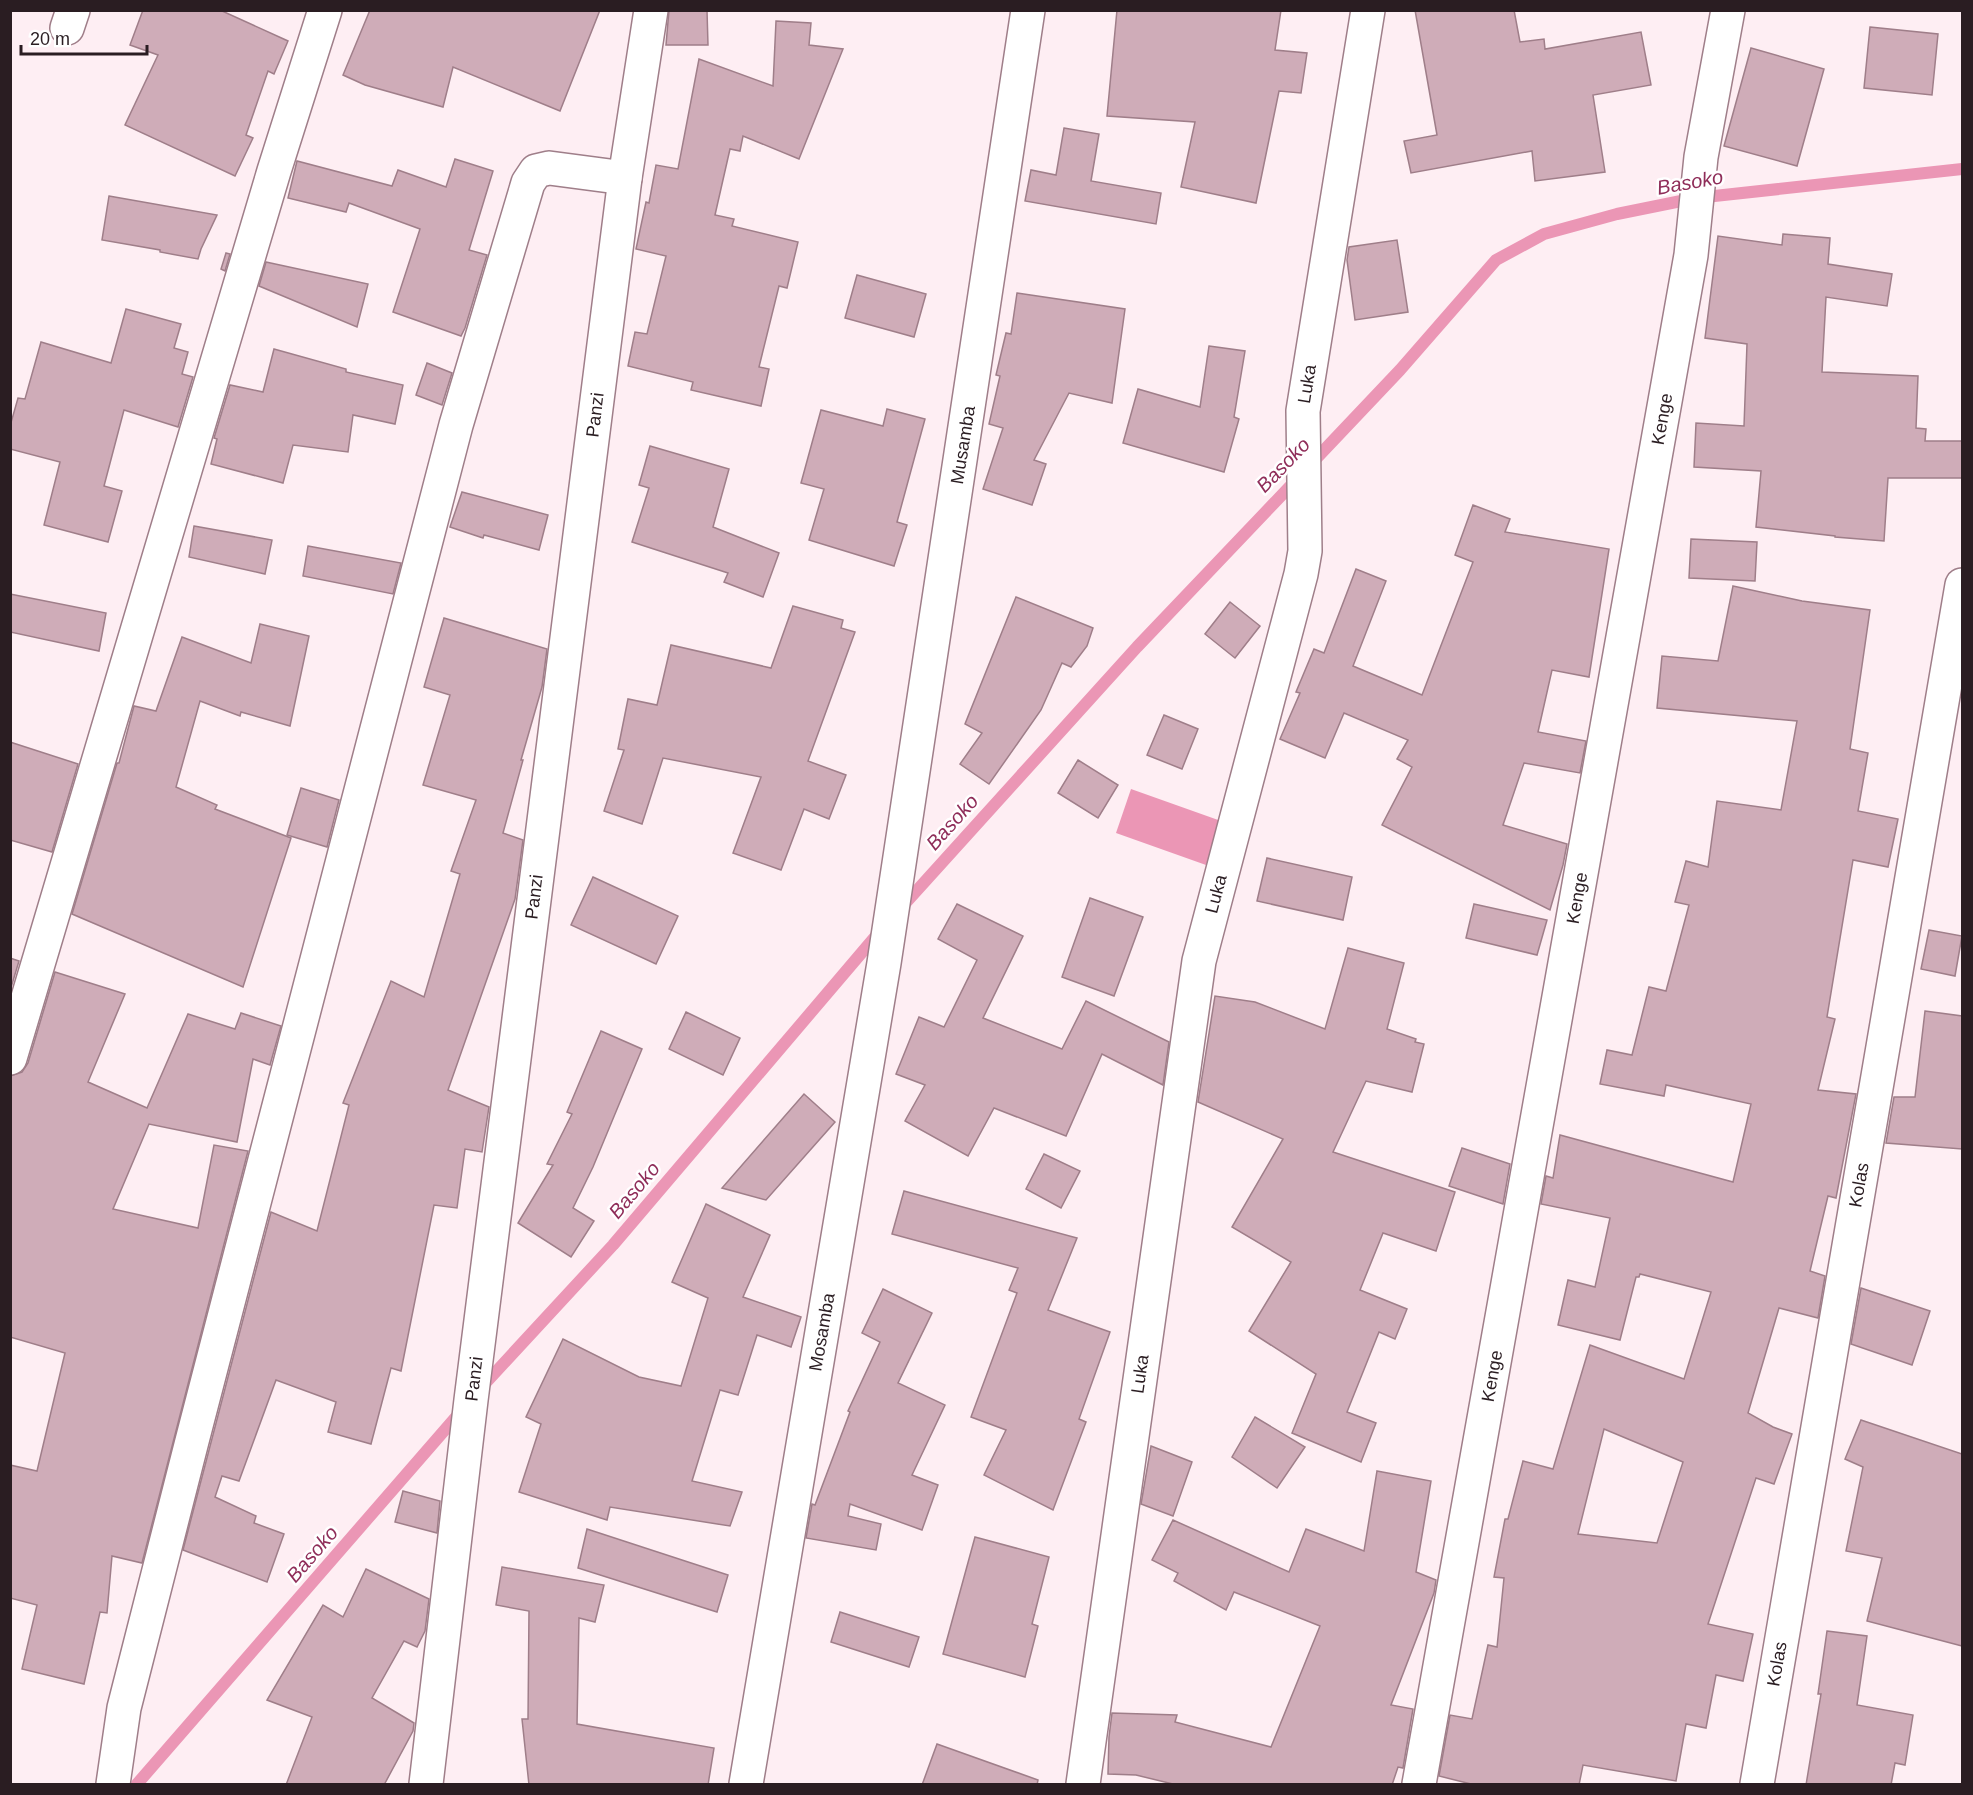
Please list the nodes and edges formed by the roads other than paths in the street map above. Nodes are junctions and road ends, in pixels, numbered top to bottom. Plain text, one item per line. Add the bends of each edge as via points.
1 (325, 10) edge
2 (651, 10) edge
3 (1028, 10) edge
4 (1368, 10) edge
5 (1728, 10) edge
6 (625, 178) junction
7 (1962, 585) edge
8 (897, 879) joint
9 (10, 1059) edge
10 (113, 1785) edge
11 (426, 1785) edge
12 (746, 1785) edge
13 (1083, 1785) edge
14 (1419, 1785) edge
15 (1757, 1785) edge

1 - 9 street
2 - 6 street, Panzi
3 - 8 street, Musamba
4 - 13 street, Luka via 1303,411 1304,558 1199,961
5 - 14 street, Kenge via 1701,157 1691,255
6 - 10 street via 549,168 536,171 528,183 456,425 192,1441 124,1708
6 - 11 street, Panzi
7 - 15 street, Kolas
8 - 12 street, Mosamba

